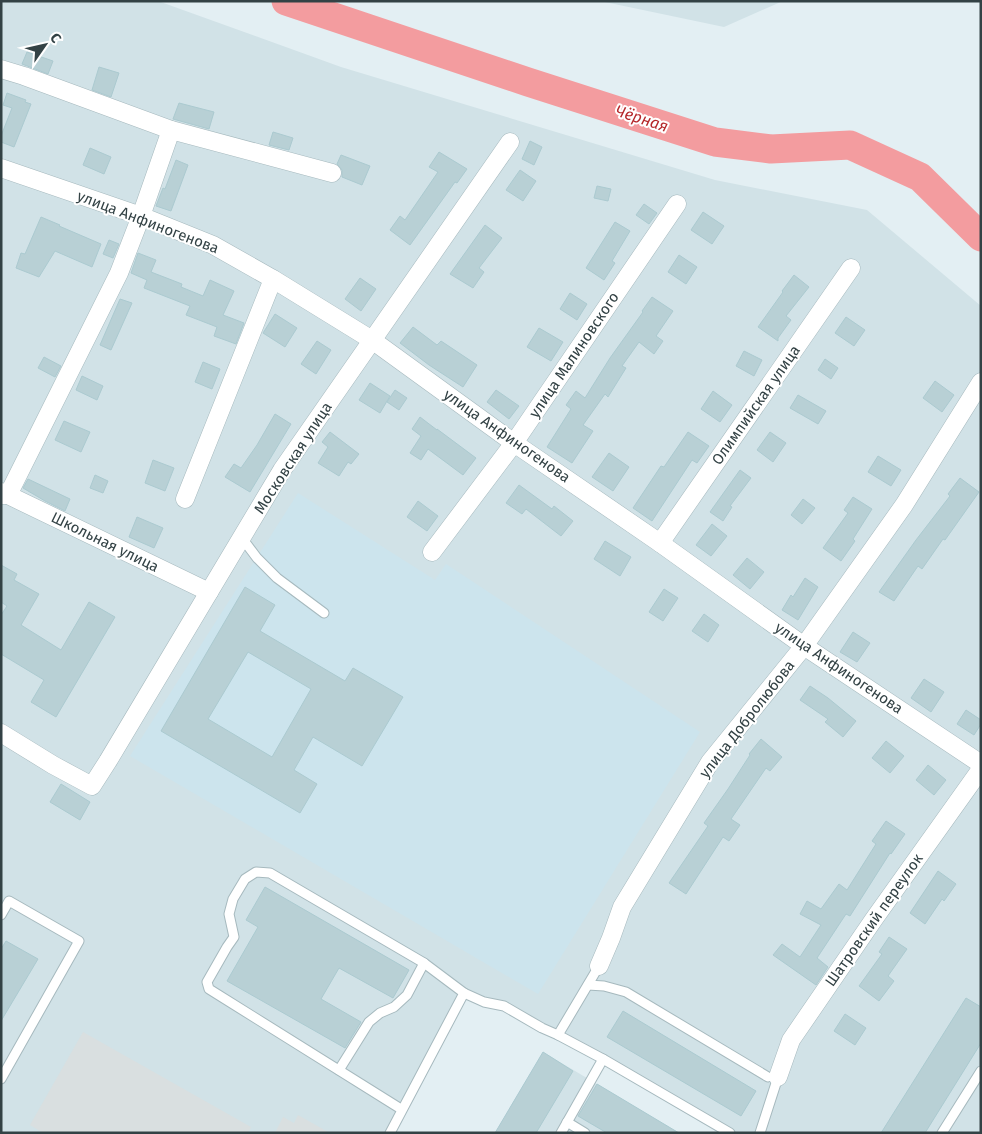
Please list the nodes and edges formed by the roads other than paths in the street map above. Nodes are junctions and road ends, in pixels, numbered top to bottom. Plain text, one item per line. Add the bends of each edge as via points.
1 (1, 69) edge
2 (171, 130) junction
3 (510, 142) dead end
4 (1, 168) edge
5 (332, 172) dead end
6 (677, 204) dead end
7 (141, 216) junction
8 (851, 268) dead end
9 (273, 279) junction
10 (372, 340) junction
11 (981, 382) edge
12 (514, 443) junction
13 (4, 494) edge
14 (185, 499) dead end
15 (242, 538) junction
16 (660, 542) junction
17 (432, 552) dead end
18 (209, 592) junction
19 (324, 613) dead end
20 (804, 646) junction
21 (1, 733) edge
22 (981, 764) edge
23 (981, 768) edge
24 (5, 899) edge
25 (1, 915) edge
26 (424, 963) junction
27 (599, 966) joint
28 (588, 985) junction
29 (464, 993) junction
30 (558, 1035) junction
31 (603, 1059) junction
32 (339, 1070) junction
33 (981, 1071) edge
34 (773, 1077) junction
35 (1, 1079) edge
36 (401, 1109) junction
37 (567, 1122) junction
38 (947, 1130) edge
39 (725, 1131) edge
40 (390, 1133) edge
41 (561, 1133) edge
42 (584, 1133) edge
43 (760, 1133) edge

1 - 2 street
2 - 5 street
2 - 7 street
3 - 10 street, Московская улица
4 - 7 street, улица Анфиногенова
6 - 12 street, улица Малиновского
7 - 9 street, улица Анфиногенова via 213,245
7 - 13 street via 119,273
8 - 16 street, Олимпийская улица
9 - 10 street, улица Анфиногенова
9 - 14 street
10 - 12 street, улица Анфиногенова
10 - 15 street, Московская улица via 282,470
11 - 20 street, улица Добролюбова via 904,504
12 - 16 street, улица Анфиногенова
12 - 17 street, улица Малиновского
13 - 18 street, Школьная улица
15 - 18 street, Московская улица
15 - 19 lane via 277,578
16 - 20 street, улица Анфиногенова
18 - 21 street, Московская улица via 92,786
20 - 22 street, улица Анфиногенова
20 - 27 street, улица Добролюбова via 710,762 622,907
23 - 34 street, Шатровский переулок via 792,1040
24 - 25 lane
24 - 35 lane via 79,941
26 - 29 lane
26 - 32 lane via 407,995 369,1022
26 - 32 lane via 270,872 256,872 245,879 233,899 229,914 234,937 207,982 209,989
27 - 28 lane
28 - 30 lane
28 - 34 lane via 626,992
29 - 30 lane via 504,1006
29 - 36 lane
30 - 31 lane
31 - 37 lane
31 - 39 lane
32 - 36 lane
33 - 38 lane
34 - 43 lane
36 - 40 lane
37 - 41 lane
37 - 42 lane

